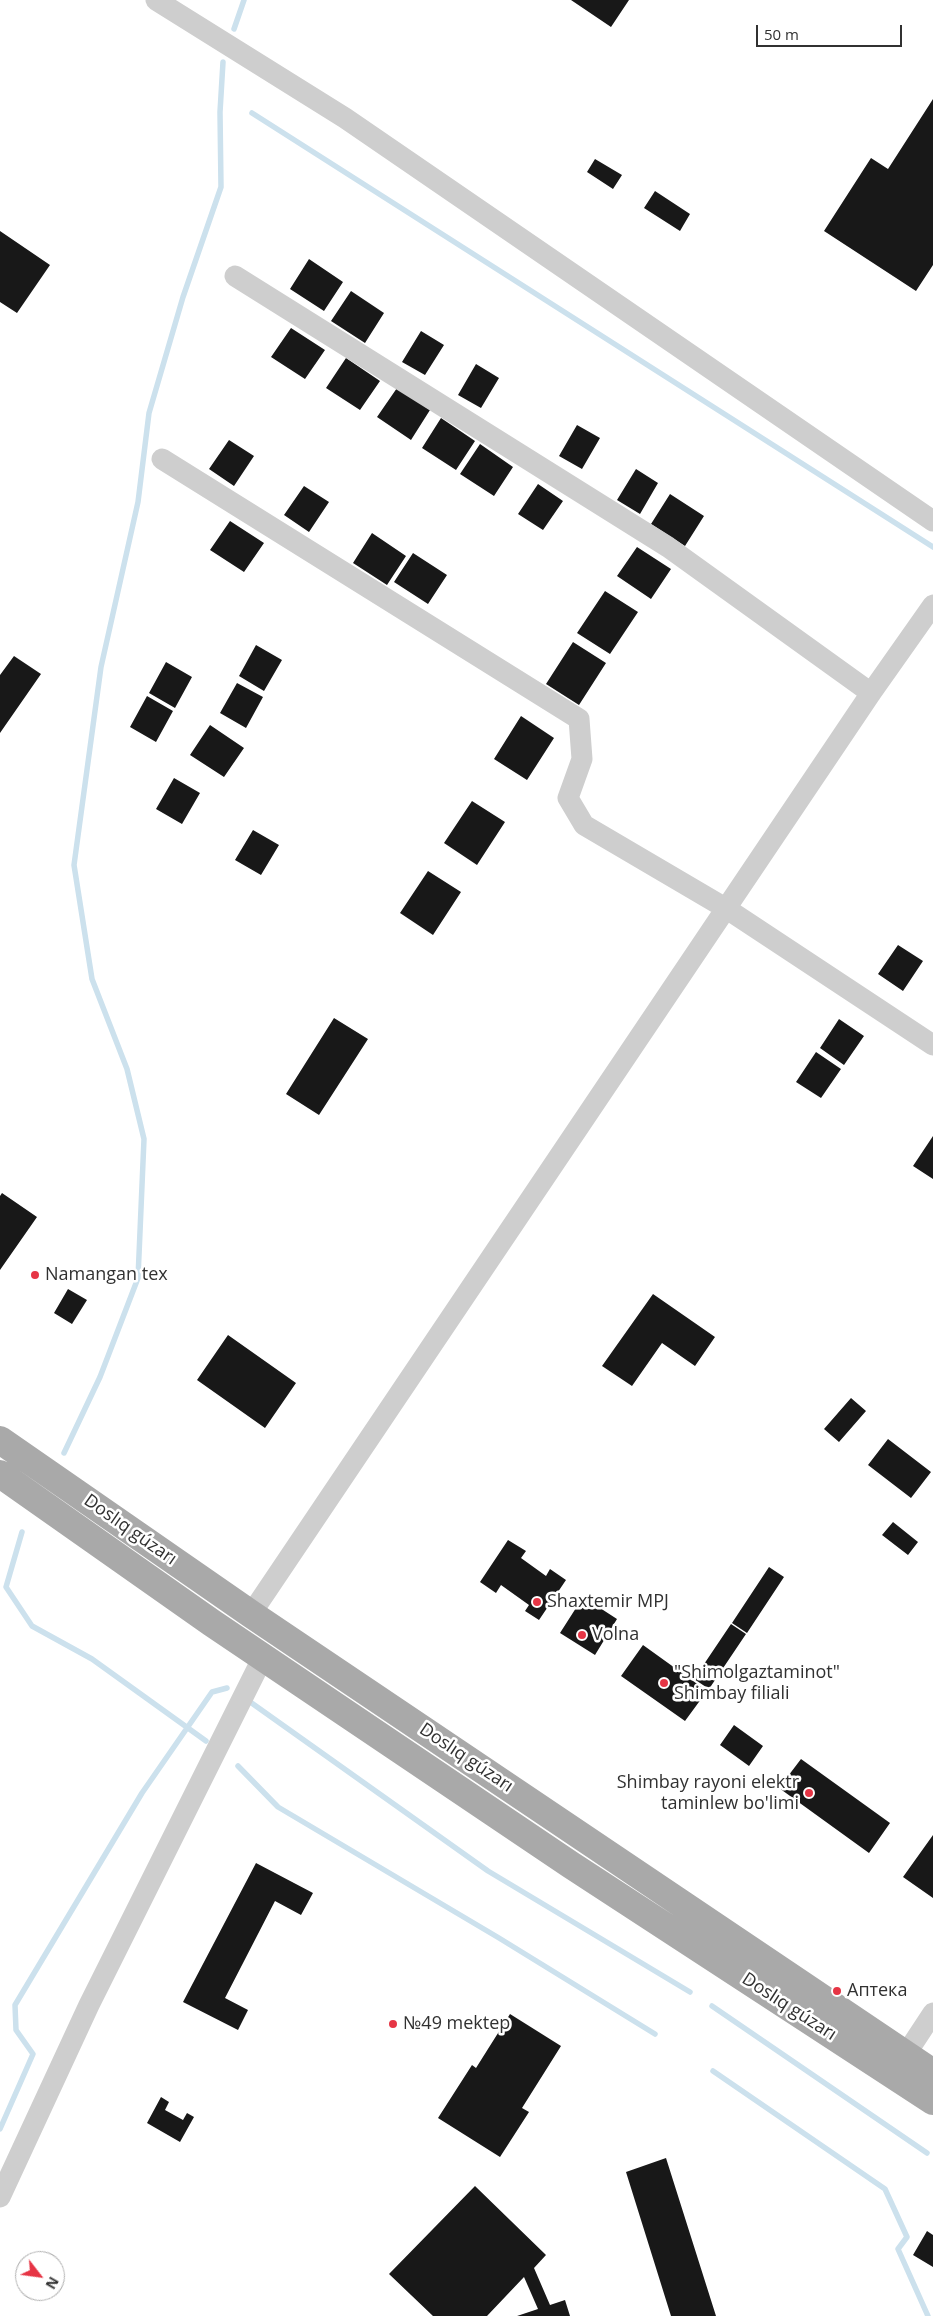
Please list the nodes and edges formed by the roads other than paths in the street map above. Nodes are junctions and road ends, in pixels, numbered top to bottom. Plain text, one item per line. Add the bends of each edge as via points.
1 (156, 0) edge
2 (235, 276) dead end
3 (162, 459) dead end
4 (933, 521) edge
5 (933, 605) edge
6 (871, 693) junction
7 (727, 909) junction
8 (933, 1045) edge
9 (0, 1440) edge
10 (0, 1474) edge
11 (251, 1614) junction
12 (263, 1657) junction
13 (933, 2013) edge
14 (906, 2054) junction
15 (933, 2073) edge
16 (933, 2101) edge
17 (0, 2197) edge

1 - 4 street via 346,118
2 - 6 street via 668,547
3 - 7 street via 579,719 582,759 568,798 584,826
5 - 6 street
6 - 7 street
7 - 8 street
7 - 11 street
9 - 11 main road, Doslıq gúzarı
10 - 12 main road, Doslıq gúzarı
11 - 14 main road, Doslıq gúzarı
12 - 16 main road, Doslıq gúzarı via 571,1865
12 - 17 street via 89,2005
13 - 14 street
14 - 15 main road, Doslıq gúzarı

